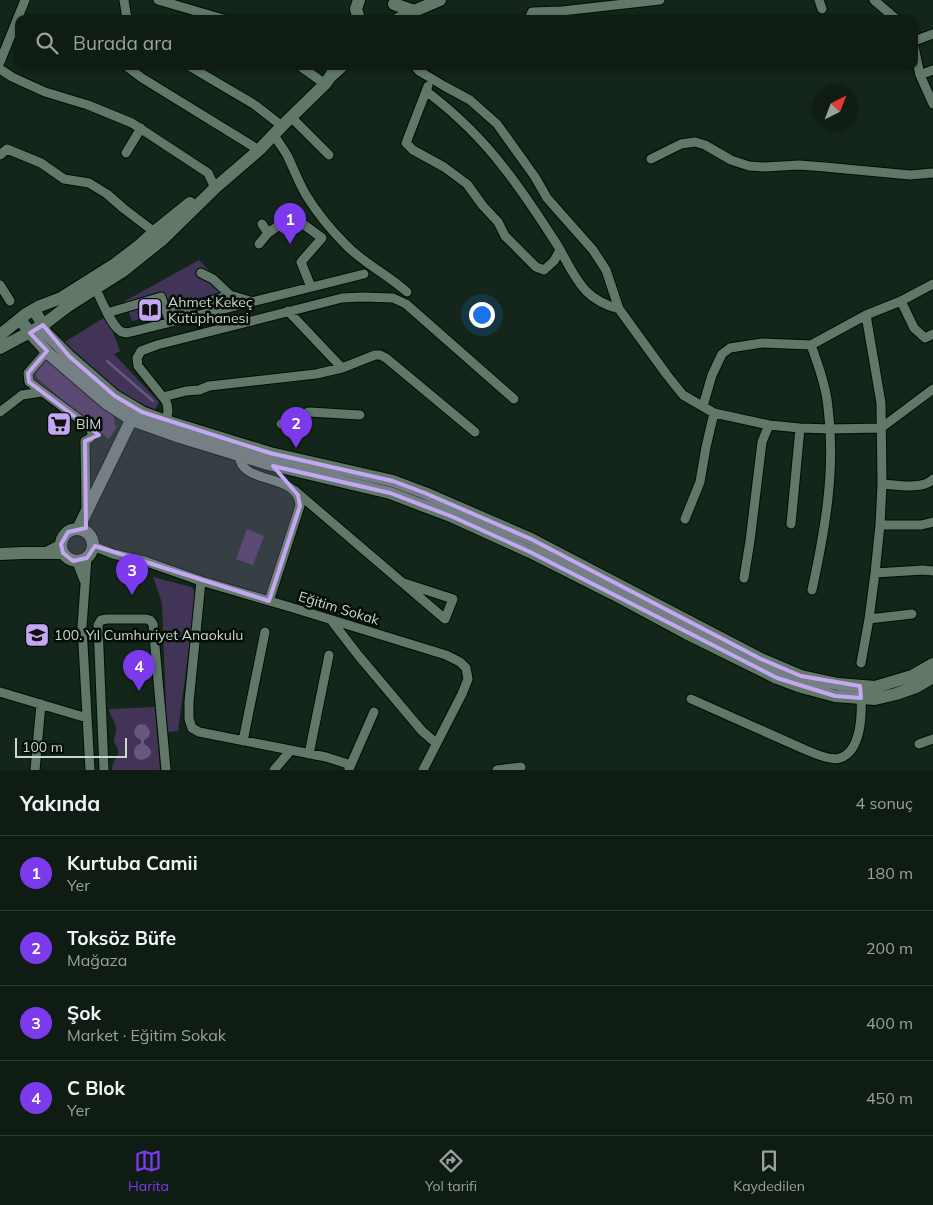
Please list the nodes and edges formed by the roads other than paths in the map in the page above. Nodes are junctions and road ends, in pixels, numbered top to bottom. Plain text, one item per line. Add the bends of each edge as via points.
1 (25, 0) edge
2 (124, 0) edge
3 (158, 0) edge
4 (440, 0) edge
5 (660, 0) edge
6 (874, 0) edge
7 (394, 2) edge
8 (414, 11) junction
9 (20, 15) edge
10 (127, 15) edge
11 (209, 15) edge
12 (394, 15) edge
13 (406, 15) edge
14 (531, 15) edge
15 (891, 15) edge
16 (15, 29) edge
17 (933, 34) edge
18 (918, 40) edge
19 (0, 62) edge
20 (918, 66) edge
21 (0, 69) edge
22 (131, 70) edge
23 (196, 70) edge
24 (312, 70) edge
25 (418, 70) edge
26 (933, 70) edge
27 (920, 75) junction
28 (330, 76) edge
29 (431, 79) junction
30 (426, 91) junction
31 (933, 104) edge
32 (282, 126) junction
33 (141, 128) junction
34 (259, 150) junction
35 (126, 153) dead end
36 (0, 155) edge
37 (329, 155) dead end
38 (651, 159) dead end
39 (933, 173) edge
40 (215, 188) junction
41 (326, 221) junction
42 (262, 224) dead end
43 (315, 232) junction
44 (268, 233) junction
45 (159, 236) junction
46 (259, 244) dead end
47 (560, 250) junction
48 (201, 273) dead end
49 (364, 274) dead end
50 (0, 284) edge
51 (93, 284) junction
52 (933, 284) edge
53 (311, 287) junction
54 (407, 292) dead end
55 (230, 295) junction
56 (10, 301) dead end
57 (901, 301) junction
58 (253, 302) junction
59 (619, 309) junction
60 (34, 310) junction
61 (288, 311) junction
62 (107, 312) junction
63 (866, 315) junction
64 (168, 318) junction
65 (20, 319) junction
66 (43, 325) junction
67 (30, 333) junction
68 (933, 334) edge
69 (0, 335) edge
70 (811, 344) junction
71 (0, 348) edge
72 (47, 351) junction
73 (342, 368) junction
74 (933, 389) edge
75 (42, 392) junction
76 (163, 397) junction
77 (514, 399) dead end
78 (703, 406) junction
79 (0, 412) edge
80 (714, 413) junction
81 (134, 414) junction
82 (300, 415) junction
83 (360, 415) dead end
84 (166, 421) junction
85 (281, 424) dead end
86 (768, 425) junction
87 (800, 428) junction
88 (881, 428) junction
89 (830, 429) junction
90 (475, 432) dead end
91 (298, 433) dead end
92 (239, 455) junction
93 (933, 479) edge
94 (882, 484) junction
95 (294, 490) junction
96 (87, 510) junction
97 (685, 519) dead end
98 (933, 522) edge
99 (791, 524) dead end
100 (880, 525) junction
101 (82, 531) junction
102 (62, 549) junction
103 (0, 554) edge
104 (88, 554) junction
105 (933, 571) edge
106 (875, 573) junction
107 (744, 578) dead end
108 (201, 581) junction
109 (404, 583) junction
110 (812, 590) dead end
111 (269, 600) junction
112 (912, 614) dead end
113 (869, 619) junction
114 (331, 620) junction
115 (265, 632) dead end
116 (329, 655) dead end
117 (861, 662) dead end
118 (933, 664) edge
119 (933, 677) edge
120 (0, 692) edge
121 (861, 692) junction
122 (691, 699) dead end
123 (41, 704) junction
124 (374, 712) dead end
125 (87, 718) junction
126 (933, 739) edge
127 (243, 740) junction
128 (89, 741) junction
129 (103, 741) junction
130 (436, 743) junction
131 (919, 744) dead end
132 (291, 750) junction
133 (309, 754) junction
134 (350, 767) edge
135 (35, 770) edge
136 (90, 770) edge
137 (104, 770) edge
138 (166, 770) edge
139 (274, 770) edge
140 (422, 770) edge
141 (498, 770) edge
142 (520, 770) edge

1 - 9 street
2 - 10 street
3 - 11 street
4 - 8 main road
5 - 14 street via 532,12
6 - 15 street
7 - 8 main road
7 - 12 main road
8 - 13 main road
16 - 19 street
17 - 18 street
20 - 27 street
21 - 33 street via 12,78 45,92 88,104
22 - 34 street
23 - 32 street via 255,105
24 - 28 street
25 - 29 street
26 - 27 street
27 - 31 street
28 - 32 main road
29 - 30 street
29 - 59 street via 470,100 497,124 547,198 598,257 606,270
30 - 47 street via 448,107 504,167
30 - 47 street via 406,143 466,184 498,222 505,236 536,267 544,270
32 - 34 main road
32 - 37 street
32 - 41 street via 296,178
33 - 35 street
33 - 40 street via 208,173
34 - 40 main road
36 - 45 street via 6,149 41,163 64,179 89,183
38 - 39 street via 681,144 695,142 749,166 799,165 910,175
40 - 45 main road
41 - 43 street
41 - 54 street via 347,246
42 - 44 street
43 - 44 street via 292,216
43 - 53 street via 322,238 301,262
44 - 46 street
45 - 51 main road via 123,271
47 - 59 street via 587,292 608,306
48 - 55 street
49 - 53 street
50 - 56 street
51 - 60 main road
51 - 62 street
51 - 66 main road
52 - 57 street
53 - 58 street
55 - 58 street
55 - 64 street
57 - 63 street
57 - 68 street via 914,328 925,338
58 - 64 street
59 - 78 street via 683,395
60 - 65 main road
60 - 66 main road
61 - 73 street
61 - 76 street via 141,351 137,358 138,366
61 - 77 street via 362,296 400,300
62 - 64 street via 118,330 124,333
62 - 64 street via 162,297
63 - 70 street
63 - 88 street via 881,403
65 - 67 main road
65 - 69 main road
66 - 67 main road
66 - 81 main road via 45,332 68,356
67 - 71 main road
67 - 72 main road
70 - 78 street via 762,343 730,348 722,354 712,375
70 - 89 street via 822,376
72 - 75 street via 28,373 29,382
72 - 81 main road via 106,403
73 - 76 street via 309,375 209,386
73 - 90 street via 375,355 383,356
74 - 88 street
75 - 79 street via 22,394
75 - 96 street via 90,428 92,436 86,441
76 - 84 street via 168,406
78 - 80 street
80 - 86 street
80 - 97 street via 700,482
81 - 84 main road
81 - 92 main road via 180,437
81 - 96 main road
82 - 83 street via 309,412
82 - 85 street
82 - 91 street
84 - 121 main road via 270,453 393,481 425,493 531,539 760,659 801,676
86 - 87 street
86 - 107 street via 762,442
87 - 89 street
87 - 99 street
88 - 89 street
88 - 94 street
89 - 110 street via 830,479
92 - 95 street via 239,462 244,468
92 - 121 main road via 390,493 453,517 530,552 777,678 834,696
93 - 94 street via 920,486
94 - 100 street
95 - 109 street
95 - 111 street via 300,506
96 - 101 main road
98 - 100 street
100 - 106 street
101 - 102 main road via 68,532
101 - 104 main road via 93,541
102 - 103 main road
102 - 104 main road via 69,559
104 - 108 street, Eğitim Sokak via 113,554
104 - 125 street via 82,626
105 - 106 street
106 - 113 street
108 - 111 street, Eğitim Sokak
108 - 127 street via 189,719 192,728 199,732
109 - 109 street via 417,595 445,619 453,599
111 - 114 street, Eğitim Sokak
112 - 113 street
113 - 117 street
114 - 130 street via 422,731
114 - 130 street, Eğitim Sokak via 446,655 466,668 468,678 462,694
115 - 127 street
116 - 133 street
118 - 121 main road via 912,676
119 - 121 main road via 916,687 874,699
120 - 123 street
121 - 122 street via 862,717 855,746 839,759 806,750
123 - 125 street
123 - 135 street
124 - 134 street
125 - 128 street
126 - 131 street
127 - 132 street
128 - 129 street
128 - 136 street
129 - 137 street
129 - 138 street via 98,625 107,619 150,620 153,624
130 - 140 street, Eğitim Sokak
132 - 133 street
132 - 139 street
133 - 134 street
141 - 142 street via 521,767

